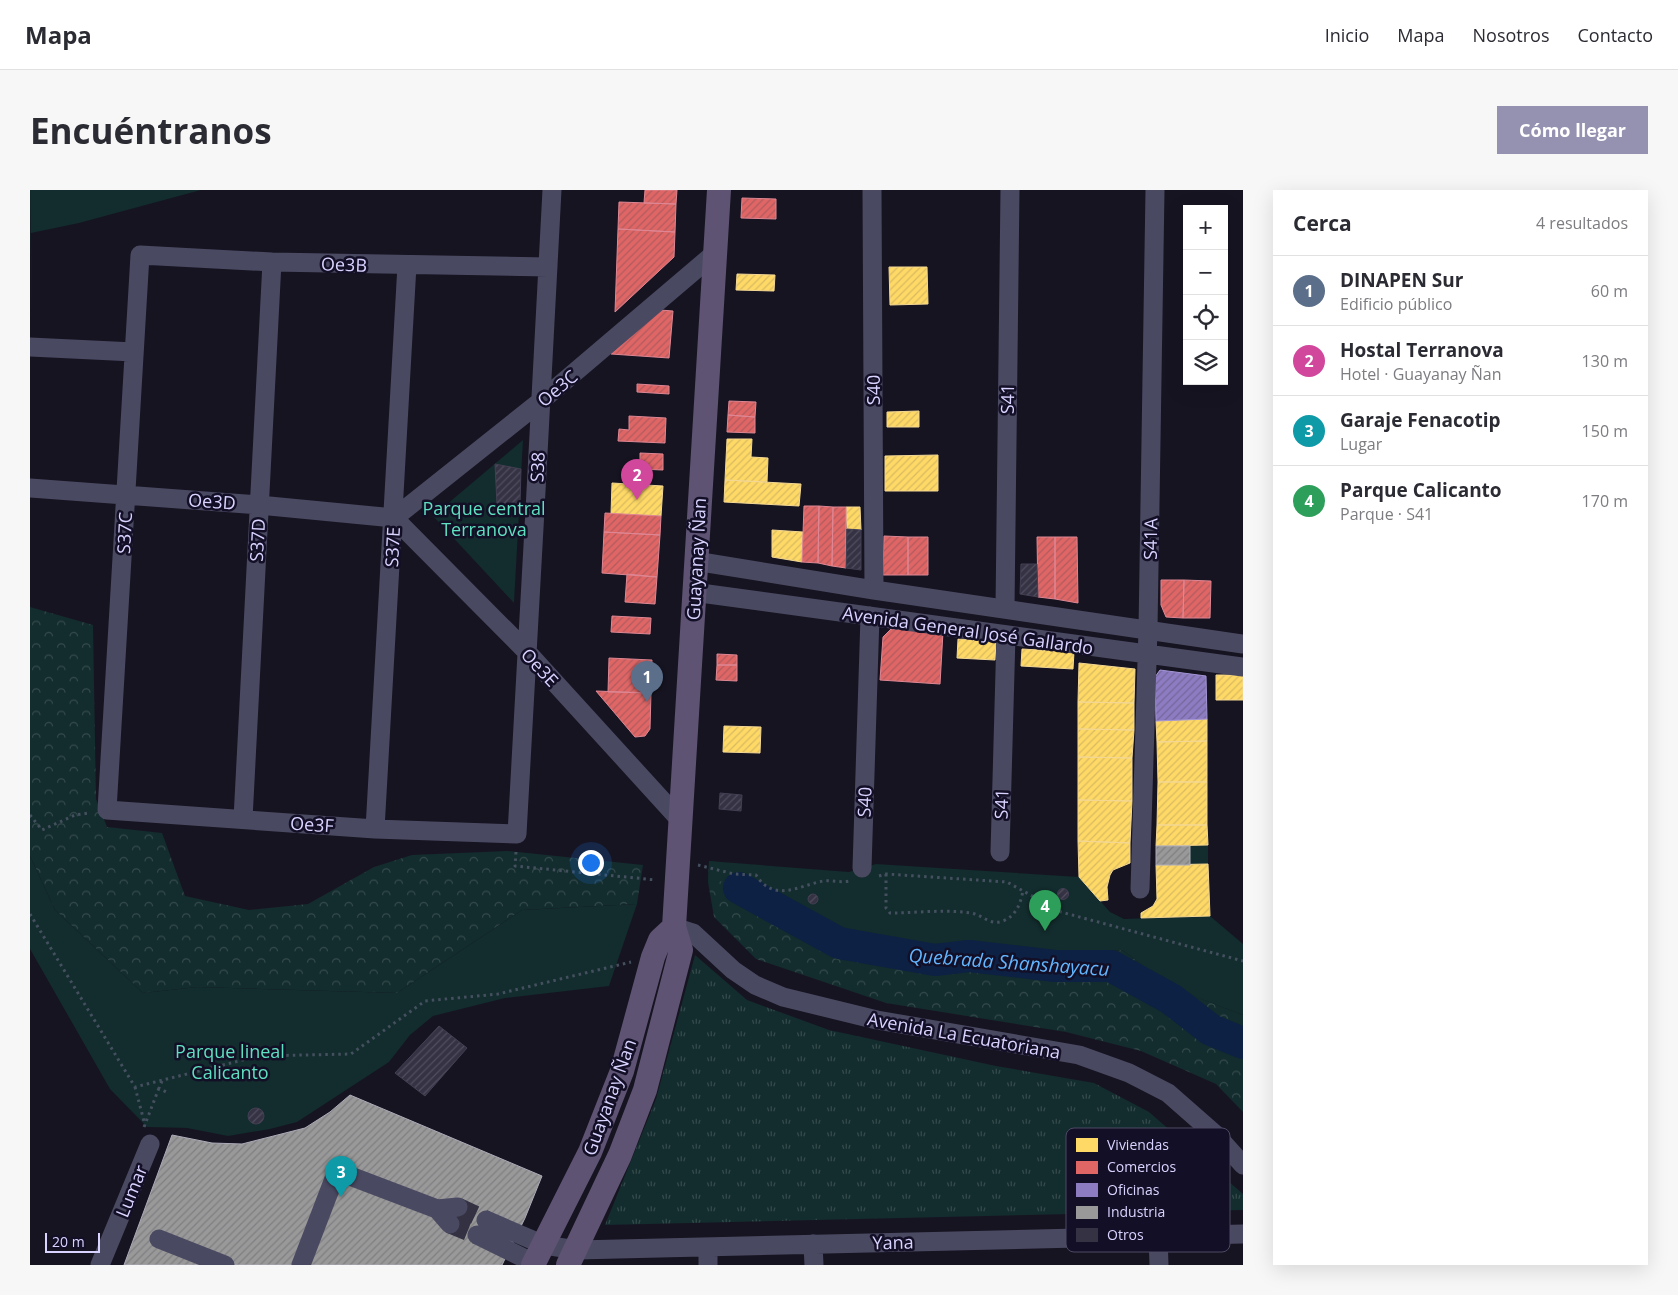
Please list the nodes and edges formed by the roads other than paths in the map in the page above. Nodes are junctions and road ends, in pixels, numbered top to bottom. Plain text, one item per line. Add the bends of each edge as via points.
1 (552, 190) edge
2 (718, 190) edge
3 (872, 190) edge
4 (1010, 190) edge
5 (1156, 190) edge
6 (715, 253) junction
7 (140, 256) joint
8 (272, 262) junction
9 (408, 265) junction
10 (548, 267) junction
11 (30, 347) edge
12 (134, 352) junction
13 (541, 402) junction
14 (30, 488) edge
15 (126, 494) junction
16 (259, 504) junction
17 (394, 518) junction
18 (695, 561) junction
19 (874, 590) junction
20 (694, 592) junction
21 (1005, 608) junction
22 (870, 616) junction
23 (1148, 629) junction
24 (1006, 635) junction
25 (1243, 644) edge
26 (527, 652) junction
27 (1147, 655) junction
28 (1243, 667) edge
29 (107, 810) joint
30 (243, 819) junction
31 (681, 821) junction
32 (375, 829) junction
33 (517, 834) joint
34 (1000, 852) dead end
35 (862, 875) road end
36 (1140, 889) dead end
37 (674, 927) junction
38 (1208, 1128) edge
39 (150, 1144) road end
40 (1230, 1150) edge
41 (1243, 1165) edge
42 (458, 1207) tunnel mouth
43 (437, 1209) junction
44 (450, 1224) tunnel mouth
45 (481, 1228) tunnel mouth
46 (1230, 1234) edge
47 (1243, 1234) edge
48 (1066, 1238) edge
49 (159, 1239) dead end
50 (814, 1244) junction
51 (1159, 1252) edge
52 (708, 1256) edge
53 (573, 1257) edge
54 (537, 1258) edge
55 (100, 1265) edge
56 (225, 1265) edge
57 (301, 1265) edge
58 (814, 1265) edge
59 (1159, 1265) edge

1 - 10 street, S38
2 - 6 main road, Guayanay Ñan
3 - 19 street, S40
4 - 21 street, S41
5 - 23 street, S41A
6 - 13 street, Oe3C
6 - 18 main road, Guayanay Ñan
7 - 8 street, Oe3B
7 - 12 street, S37C
8 - 9 street, Oe3B
8 - 16 street, S37D
9 - 10 street, Oe3B
9 - 17 street, S37E
10 - 13 street, S38
11 - 12 street
12 - 15 street, S37C
13 - 17 street, Oe3C
13 - 26 street, S38
14 - 15 street, Oe3D
15 - 16 street, Oe3D
15 - 29 street, S37C
16 - 17 street, Oe3D
16 - 30 street, S37D
17 - 26 street, Oe3E
17 - 32 street, S37E
18 - 19 street, Avenida General José Gallardo
18 - 20 main road, Guayanay Ñan
19 - 21 street, Avenida General José Gallardo
20 - 22 street, Avenida General José Gallardo
20 - 31 main road, Guayanay Ñan
21 - 23 street, Avenida General José Gallardo
22 - 24 street, Avenida General José Gallardo
22 - 35 street, S40
23 - 25 street, Avenida General José Gallardo
23 - 27 street, S41A
24 - 27 street, Avenida General José Gallardo
24 - 34 street, S41
26 - 31 street, Oe3E
26 - 33 street, S38
27 - 28 street, Avenida General José Gallardo
27 - 36 street, S41A
29 - 30 street, Oe3F
30 - 32 street, Oe3F
31 - 37 main road, Guayanay Ñan
32 - 33 street, Oe3F
37 - 38 street, Avenida La Ecuatoriana via 693,932 733,970 755,985 783,996 877,1020 1079,1056 1129,1073 1168,1093
37 - 53 main road, Guayanay Ñan via 681,950 645,1090 620,1155
37 - 54 main road, Guayanay Ñan via 660,940 653,957 622,1071 590,1152
39 - 55 street, Lumar
40 - 41 street, Avenida La Ecuatoriana
42 - 43 street
43 - 44 street
43 - 57 street via 337,1171
45 - 54 street, Yana
46 - 47 street, Yana
48 - 50 street, Yana
49 - 56 street
50 - 52 street, Yana
50 - 58 street
51 - 59 street
52 - 53 street, Yana
53 - 54 street, Yana

